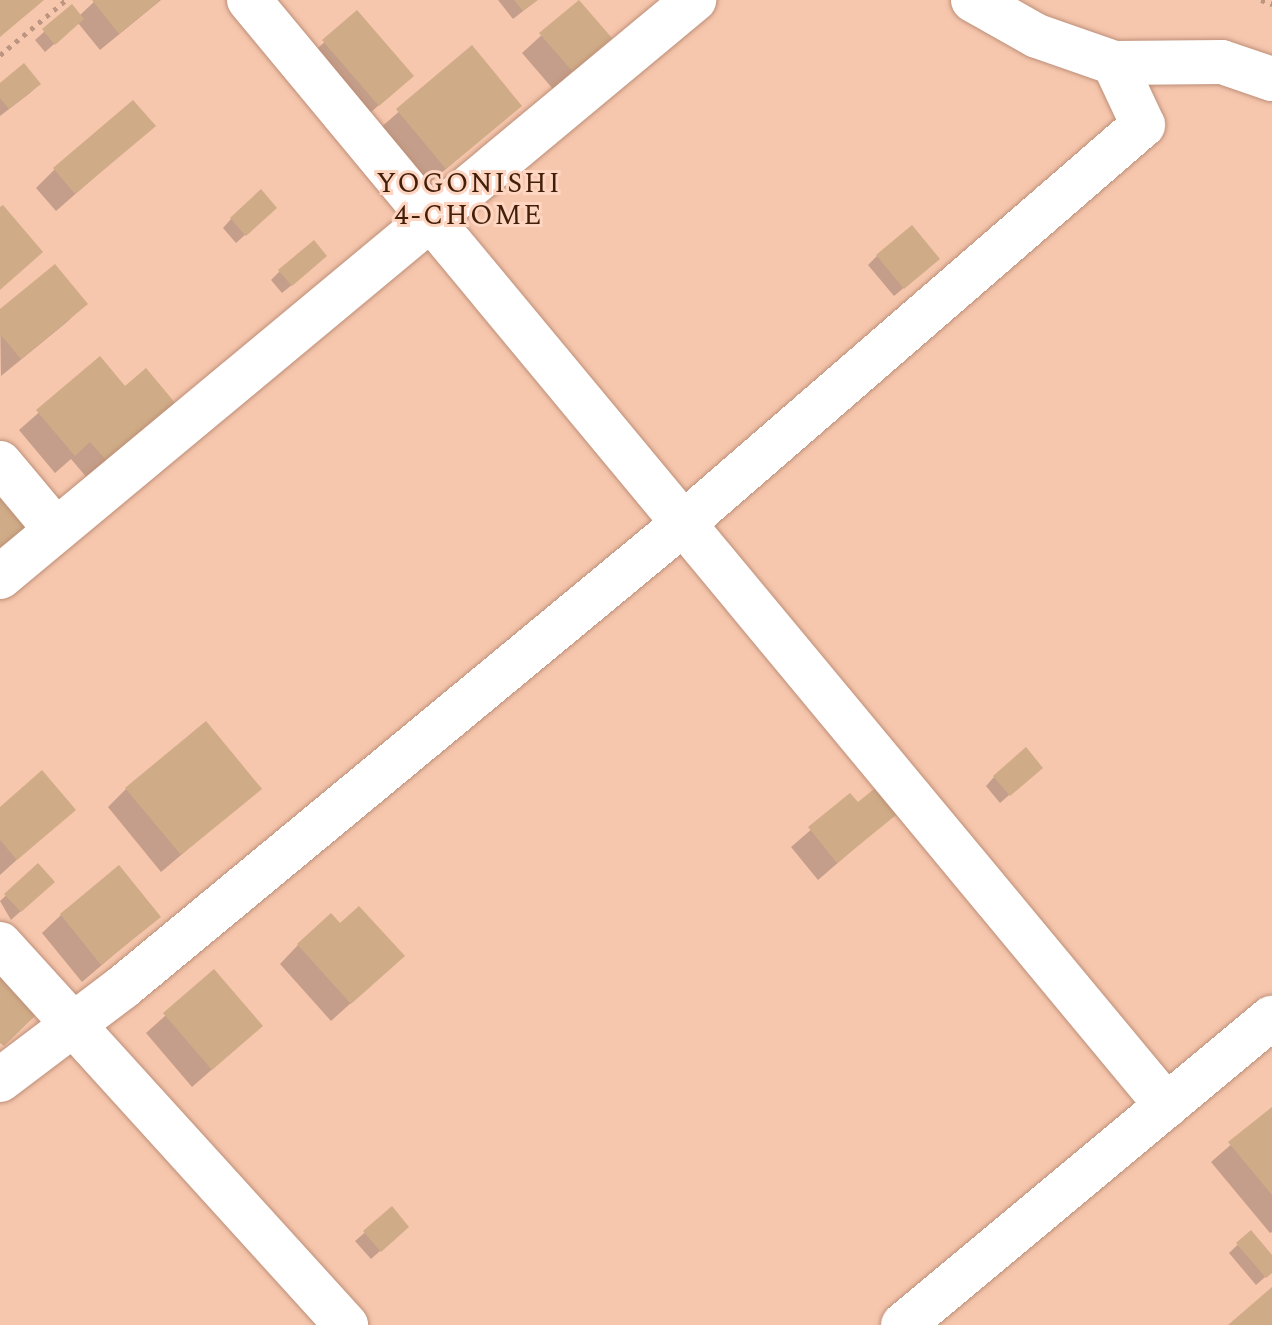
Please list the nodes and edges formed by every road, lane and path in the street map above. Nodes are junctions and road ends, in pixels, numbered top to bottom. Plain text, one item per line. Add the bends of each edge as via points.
1 (66, 0) edge
2 (249, 0) edge
3 (974, 0) edge
4 (1261, 0) edge
5 (1272, 4) edge
6 (677, 5) edge
7 (0, 55) edge
8 (1114, 63) junction
9 (1272, 79) edge
10 (429, 220) junction
11 (0, 463) edge
12 (685, 522) junction
13 (56, 530) junction
14 (0, 577) edge
15 (0, 944) edge
16 (1272, 1018) edge
17 (73, 1023) junction
18 (0, 1080) edge
19 (1167, 1106) junction
20 (346, 1325) edge
21 (903, 1325) edge

1 - 7 path
2 - 10 street
3 - 8 street via 1037,36
4 - 5 path
6 - 10 street
8 - 9 street via 1222,62
8 - 12 street via 1143,125
10 - 12 street
10 - 13 street
11 - 13 street
12 - 17 street
12 - 19 street
13 - 14 street
15 - 17 street
16 - 19 street
17 - 18 street
17 - 20 street
19 - 21 street

